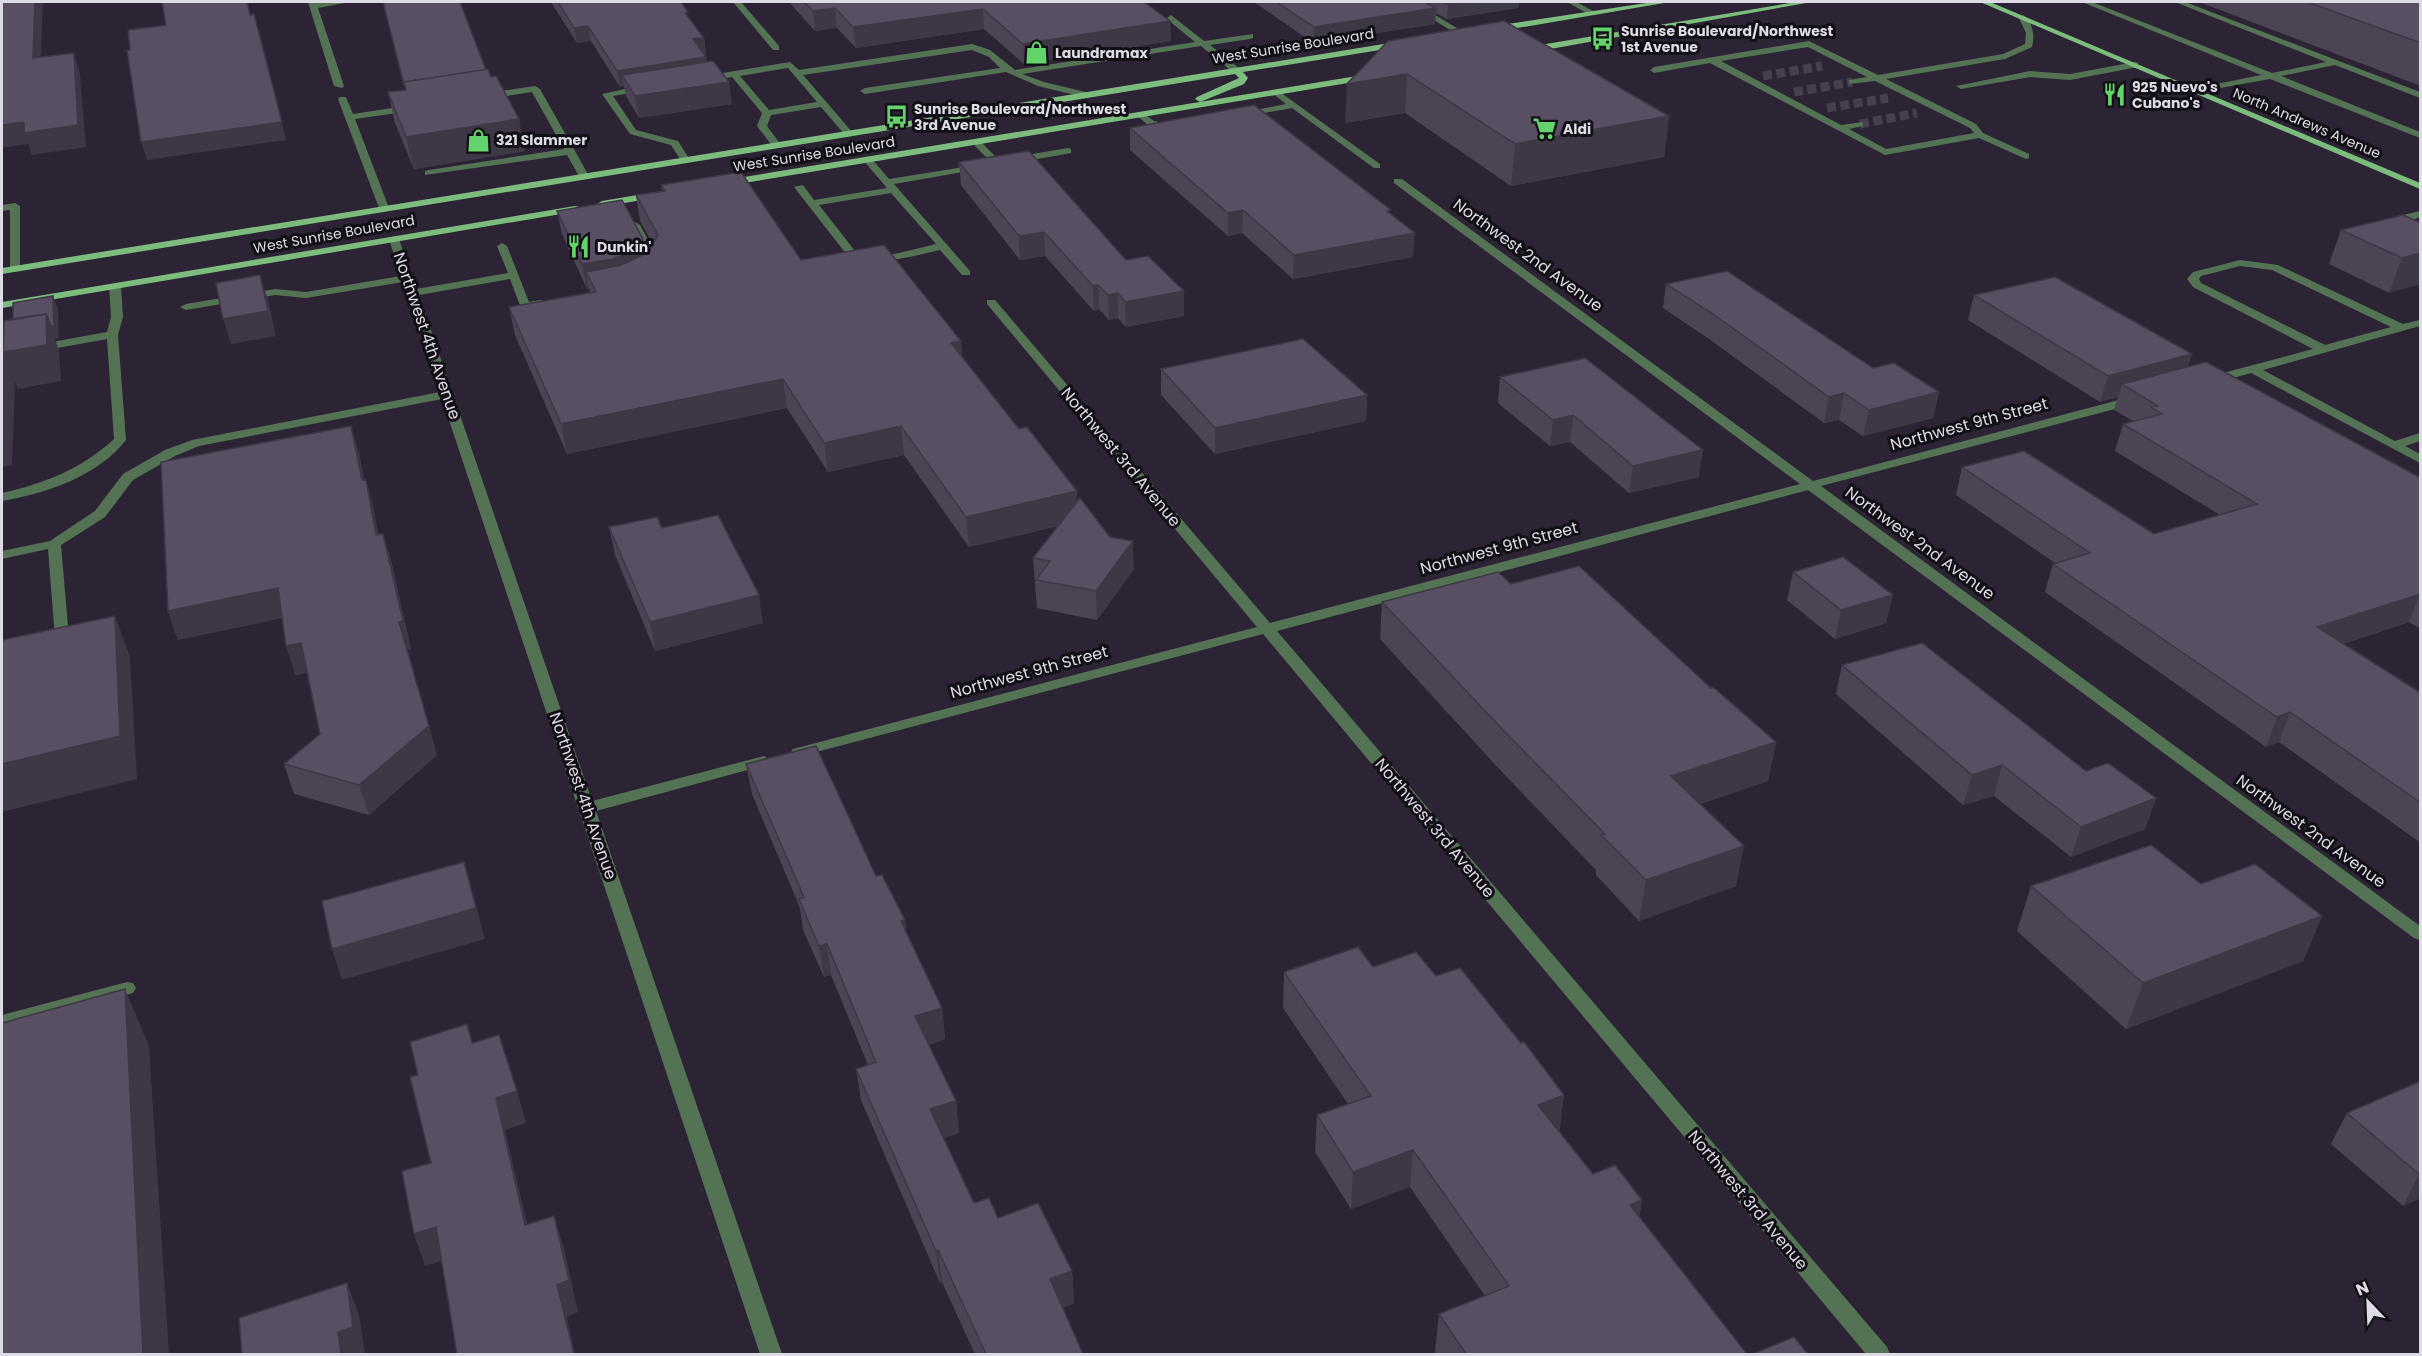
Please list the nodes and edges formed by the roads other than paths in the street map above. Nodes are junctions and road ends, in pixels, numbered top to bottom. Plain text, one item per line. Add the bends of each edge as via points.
1 (346, 2) edge
2 (736, 2) edge
3 (1410, 2) edge
4 (1423, 2) edge
5 (1571, 2) edge
6 (1666, 2) edge
7 (1808, 2) edge
8 (1984, 2) edge
9 (2086, 2) edge
10 (2179, 2) edge
11 (313, 4) edge
12 (1593, 13) junction
13 (1171, 18) dead end
14 (2023, 18) junction
15 (1487, 30) edge
16 (1475, 32) edge
17 (1463, 34) junction
18 (1250, 36) dead end
19 (1452, 36) edge
20 (1418, 41) edge
21 (1201, 44) junction
22 (776, 48) dead end
23 (1520, 51) edge
24 (1713, 61) junction
25 (1843, 62) junction
26 (2339, 62) junction
27 (2135, 65) junction
28 (1822, 66) tunnel mouth
29 (1654, 70) dead end
30 (1010, 71) junction
31 (1237, 71) junction
32 (797, 73) junction
33 (734, 74) junction
34 (1374, 76) edge
35 (1763, 76) tunnel mouth
36 (2272, 76) junction
37 (1876, 77) junction
38 (1747, 79) junction
39 (688, 81) edge
40 (1852, 82) tunnel mouth
41 (339, 86) dead end
42 (1961, 86) dead end
43 (653, 87) edge
44 (2195, 91) junction
45 (865, 92) dead end
46 (1794, 92) tunnel mouth
47 (1277, 93) junction
48 (1909, 94) junction
49 (2421, 94) edge
50 (1087, 95) junction
51 (1777, 95) junction
52 (477, 98) edge
53 (1888, 98) tunnel mouth
54 (343, 99) dead end
55 (823, 104) junction
56 (1294, 105) junction
57 (419, 106) edge
58 (1827, 108) tunnel mouth
59 (1939, 109) junction
60 (1169, 111) junction
61 (1809, 112) junction
62 (767, 113) junction
63 (1917, 113) tunnel mouth
64 (1141, 115) junction
65 (1226, 116) edge
66 (350, 117) junction
67 (1180, 124) edge
68 (1860, 124) tunnel mouth
69 (1840, 128) junction
70 (848, 133) junction
71 (1980, 135) junction
72 (2421, 135) edge
73 (976, 142) junction
74 (776, 145) junction
75 (1068, 151) dead end
76 (571, 152) junction
77 (2026, 156) dead end
78 (685, 160) junction
79 (868, 160) junction
80 (997, 163) junction
81 (1377, 166) dead end
82 (429, 173) dead end
83 (584, 176) junction
84 (1398, 181) dead end
85 (716, 185) edge
86 (890, 186) junction
87 (2421, 186) edge
88 (799, 187) dead end
89 (669, 193) edge
90 (622, 201) junction
91 (813, 204) junction
92 (2, 208) edge
93 (384, 208) junction
94 (2421, 214) edge
95 (2421, 236) edge
96 (394, 239) junction
97 (502, 246) dead end
98 (943, 246) junction
99 (15, 269) junction
100 (2, 271) edge
101 (966, 273) dead end
102 (514, 275) junction
103 (646, 277) edge
104 (407, 278) junction
105 (115, 286) junction
106 (412, 293) junction
107 (557, 300) edge
108 (990, 302) dead end
109 (2, 305) edge
110 (186, 308) dead end
111 (2421, 323) edge
112 (2402, 328) junction
113 (112, 335) junction
114 (2325, 350) junction
115 (2, 354) edge
116 (2253, 369) junction
117 (2196, 384) edge
118 (447, 394) junction
119 (2150, 396) edge
120 (2421, 437) edge
121 (2394, 445) junction
122 (2421, 459) edge
123 (1810, 484) junction
124 (2, 497) edge
125 (54, 544) junction
126 (2, 555) edge
127 (1265, 628) junction
128 (62, 638) edge
129 (587, 808) junction
130 (2421, 934) edge
131 (127, 988) edge
132 (2, 1022) edge
133 (771, 1354) edge
134 (1879, 1354) edge

1 - 11 street
2 - 22 street
3 - 4 street
3 - 17 street
5 - 12 street
6 - 12 main road
7 - 23 main road
8 - 14 main road, North Andrews Avenue
9 - 36 street
10 - 26 street
11 - 41 street
12 - 15 main road
13 - 21 street
14 - 27 main road, North Andrews Avenue
14 - 37 street via 2030,33 2029,45 2005,56
16 - 17 main road
17 - 19 main road
18 - 21 street
20 - 31 main road, West Sunrise Boulevard
21 - 30 street
21 - 31 street
24 - 25 street via 1809,44
24 - 29 street
24 - 38 street
25 - 28 street
25 - 37 street
26 - 36 street
26 - 49 street
27 - 42 street via 2070,77 2030,74
27 - 44 main road, North Andrews Avenue
30 - 32 street via 988,51 972,47
30 - 45 street
30 - 50 street via 1038,85
31 - 50 main road, West Sunrise Boulevard
31 - 60 main road via 1244,78 1242,82
32 - 33 street via 790,65
32 - 55 street
33 - 39 street
33 - 62 street
34 - 47 main road, West Sunrise Boulevard
35 - 38 street
36 - 44 street
36 - 72 street
37 - 40 street
37 - 48 street
38 - 51 street
43 - 78 street via 607,94 633,132 675,143
44 - 87 main road, North Andrews Avenue
46 - 51 street
47 - 56 street
47 - 60 main road, West Sunrise Boulevard
48 - 53 street
48 - 59 street
50 - 70 main road, West Sunrise Boulevard
51 - 61 street
52 - 76 street via 535,89
54 - 66 street
55 - 62 street
55 - 70 street
56 - 65 street
56 - 81 street
57 - 66 street
58 - 61 street
59 - 63 street
59 - 71 street via 1973,126
60 - 64 main road, West Sunrise Boulevard
61 - 69 street
62 - 74 street via 762,126
64 - 67 street via 1158,126
64 - 73 main road, West Sunrise Boulevard
66 - 93 street
68 - 69 street
69 - 71 street via 1885,152
70 - 74 main road, West Sunrise Boulevard
71 - 77 street
73 - 79 main road, West Sunrise Boulevard
73 - 80 street
74 - 78 main road, West Sunrise Boulevard
75 - 80 street
76 - 82 street
76 - 83 street
78 - 83 main road, West Sunrise Boulevard
79 - 85 main road, West Sunrise Boulevard
79 - 86 street
80 - 86 street
83 - 93 main road, West Sunrise Boulevard
84 - 123 street, Northwest 2nd Avenue
86 - 91 street
86 - 98 street
88 - 91 street
89 - 90 main road, West Sunrise Boulevard
90 - 96 main road, West Sunrise Boulevard
90 - 103 street via 655,262
91 - 98 street via 859,258
92 - 99 street via 15,206
93 - 99 main road, West Sunrise Boulevard
94 - 95 street via 2399,219 2399,224
96 - 104 street, Northwest 4th Avenue
96 - 105 main road, West Sunrise Boulevard
97 - 102 street
98 - 101 street
99 - 100 main road, West Sunrise Boulevard
102 - 106 street
102 - 107 street via 525,306
104 - 106 street, Northwest 4th Avenue
104 - 110 street via 306,295 275,292
105 - 109 main road, West Sunrise Boulevard
105 - 113 street via 117,317
106 - 118 street, Northwest 4th Avenue
108 - 127 street, Northwest 3rd Avenue
111 - 112 street
112 - 114 street
112 - 114 street via 2274,267 2240,263 2197,274 2193,279 2197,285
113 - 115 street
113 - 124 street via 120,440 107,454 83,468
114 - 116 street
116 - 117 street
116 - 121 street
118 - 125 street via 196,443 128,477 100,514
118 - 129 street, Northwest 4th Avenue
119 - 123 street, Northwest 9th Street
120 - 121 street
121 - 122 street
123 - 127 street, Northwest 9th Street
123 - 130 street, Northwest 2nd Avenue
125 - 126 street
125 - 128 street
127 - 129 street, Northwest 9th Street
127 - 134 street, Northwest 3rd Avenue
129 - 133 street, Northwest 4th Avenue
131 - 132 street

